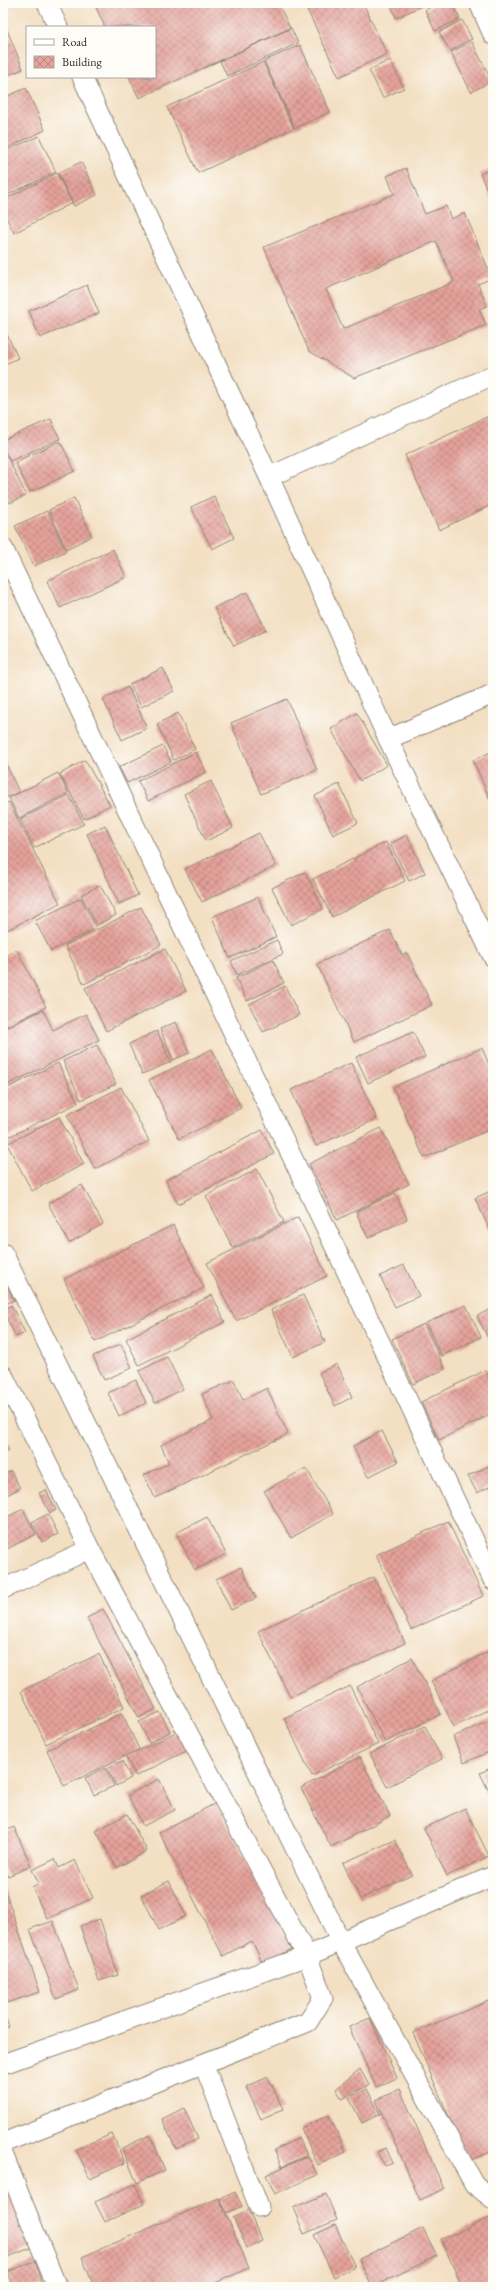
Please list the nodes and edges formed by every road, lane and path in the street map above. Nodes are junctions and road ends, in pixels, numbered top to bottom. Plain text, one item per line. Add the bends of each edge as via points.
1 (47, 3) edge
2 (478, 3) edge
3 (58, 26) edge
4 (493, 35) edge
5 (82, 78) edge
6 (493, 375) edge
7 (269, 476) junction
8 (3, 548) edge
9 (493, 694) edge
10 (388, 740) junction
11 (487, 927) edge
12 (493, 957) edge
13 (3, 1253) edge
14 (3, 1375) edge
15 (90, 1549) junction
16 (493, 1580) edge
17 (3, 1589) edge
18 (493, 1876) edge
19 (341, 1942) junction
20 (307, 1956) junction
21 (3, 2064) edge
22 (204, 2064) junction
23 (3, 2143) edge
24 (3, 2154) edge
25 (493, 2200) edge
26 (259, 2207) dead end
27 (57, 2287) edge

1 - 3 street
2 - 4 street
5 - 7 street
6 - 7 street
7 - 10 street
8 - 16 street
9 - 10 street
10 - 11 street
11 - 12 street
13 - 19 street
14 - 15 street
15 - 17 street
15 - 20 street
18 - 19 street
19 - 20 street
19 - 25 street via 474,2184
20 - 21 street
20 - 22 street via 323,1998 308,2022
22 - 23 street
22 - 26 street
24 - 27 street

